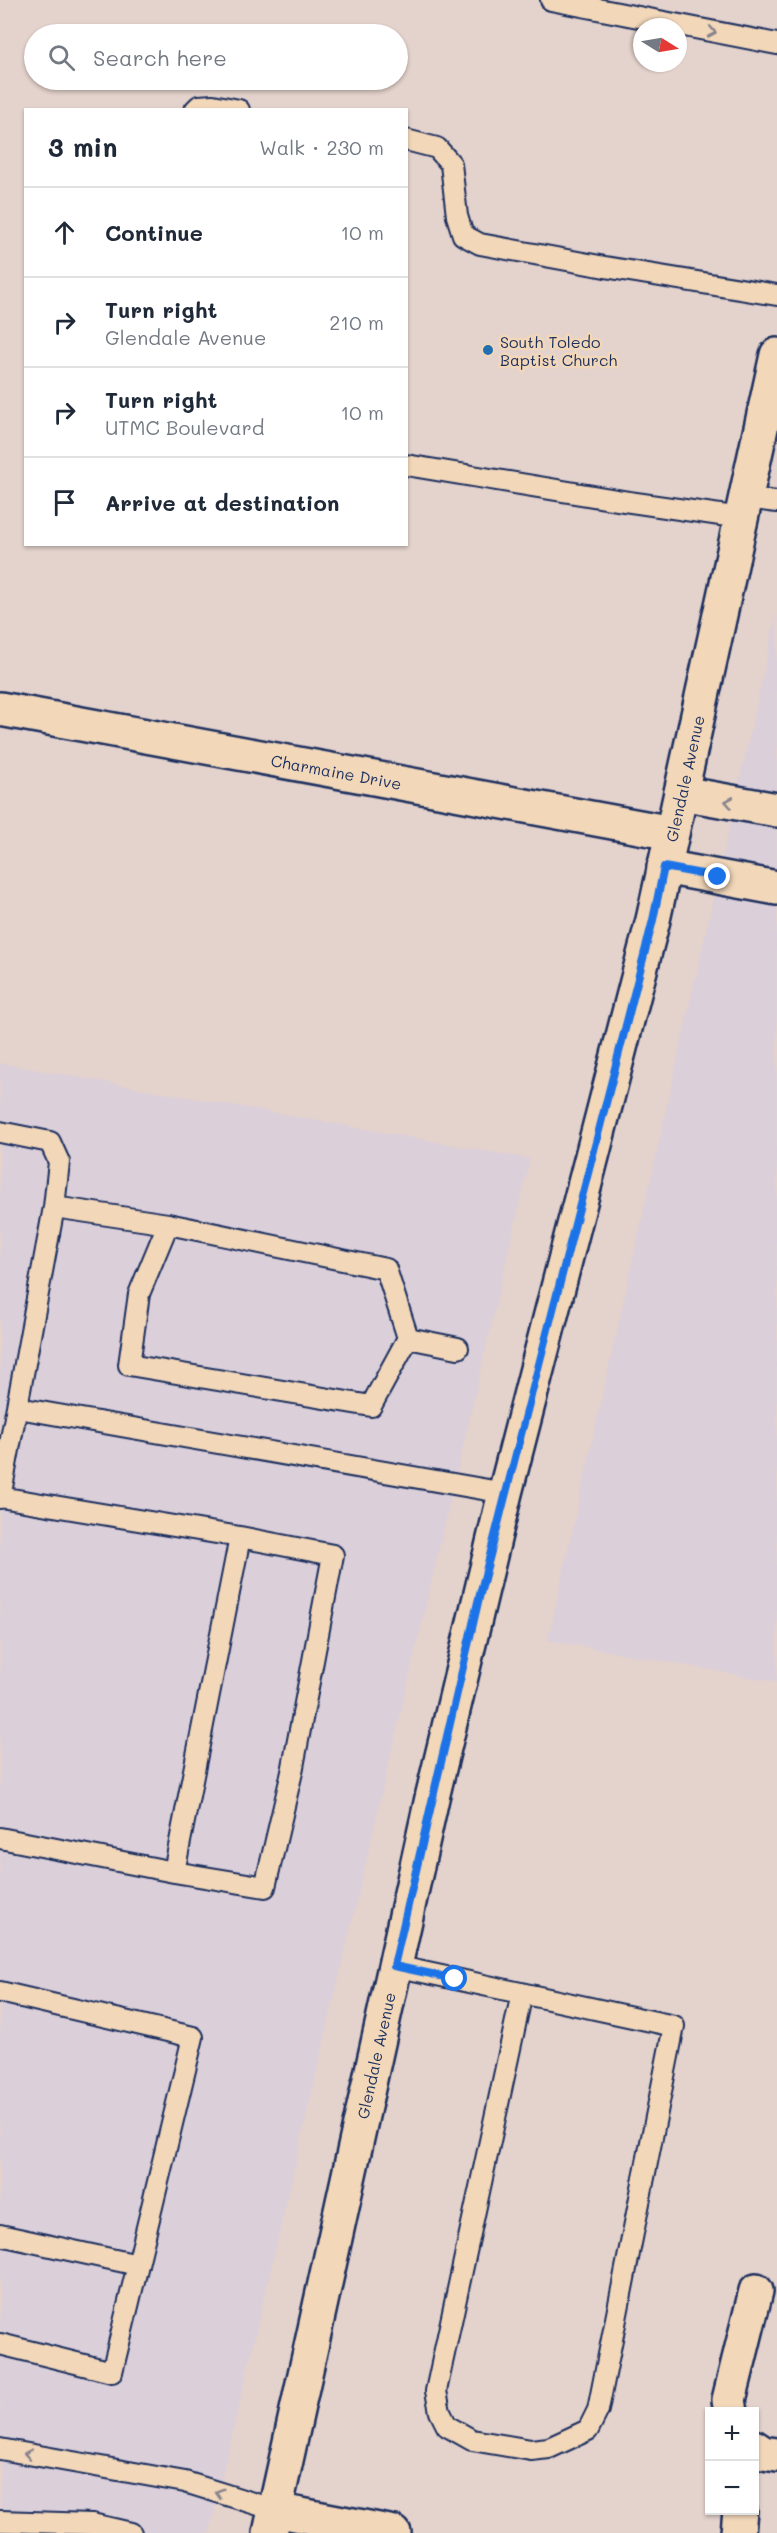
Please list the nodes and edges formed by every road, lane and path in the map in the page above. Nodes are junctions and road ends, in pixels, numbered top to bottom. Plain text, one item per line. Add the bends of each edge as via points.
1 (551, 0) edge
2 (777, 44) edge
3 (197, 108) edge
4 (229, 108) edge
5 (408, 141) edge
6 (777, 295) edge
7 (777, 355) edge
8 (408, 465) edge
9 (755, 506) edge
10 (0, 709) edge
11 (681, 794) junction
12 (777, 810) edge
13 (672, 834) junction
14 (664, 867) junction
15 (777, 888) edge
16 (0, 1132) edge
17 (54, 1207) junction
18 (168, 1224) junction
19 (408, 1338) junction
20 (458, 1348) dead end
21 (18, 1408) junction
22 (505, 1492) junction
23 (0, 1498) edge
24 (240, 1538) junction
25 (0, 1838) edge
26 (174, 1872) junction
27 (394, 1966) junction
28 (0, 1992) edge
29 (522, 1993) junction
30 (0, 2235) edge
31 (138, 2265) junction
32 (756, 2291) dead end
33 (0, 2344) edge
34 (730, 2407) edge
35 (0, 2449) edge
36 (759, 2451) edge
37 (777, 2455) edge
38 (740, 2515) edge
39 (0, 2520) edge
40 (273, 2522) edge
41 (131, 2533) edge
42 (394, 2533) edge
43 (738, 2533) edge

1 -> 2 lane
3 - 4 lane
5 - 6 lane via 437,148 451,164 463,235 480,244
7 - 9 main road, Glendale Avenue
8 - 9 lane via 611,500
9 - 11 main road, Glendale Avenue
10 - 13 main road, Charmaine Drive
12 -> 11 main road
11 - 13 main road, Glendale Avenue
13 - 14 main road, Glendale Avenue
14 - 15 main road
14 - 22 main road, Glendale Avenue
16 - 17 lane via 50,1142 59,1162
17 - 18 lane
17 - 21 lane
18 - 19 lane via 386,1269
18 - 19 lane via 139,1294 129,1365 370,1406
19 - 20 lane
21 - 22 lane
21 - 23 lane
22 - 27 main road, Glendale Avenue
23 - 24 lane
24 - 26 lane
24 - 26 lane via 333,1555 292,1772 265,1887
25 - 26 lane
27 - 29 lane
27 - 40 main road, Glendale Avenue
28 - 31 lane via 193,2037
29 - 29 lane via 674,2026 598,2410 588,2430 549,2448 531,2450 472,2440 447,2426 436,2391
30 - 31 lane
31 - 33 lane via 112,2372
32 - 34 main road
40 -> 35 lane via 185,2482
36 - 37 main road
38 - 43 main road
39 - 41 lane via 92,2524
40 - 42 main road

